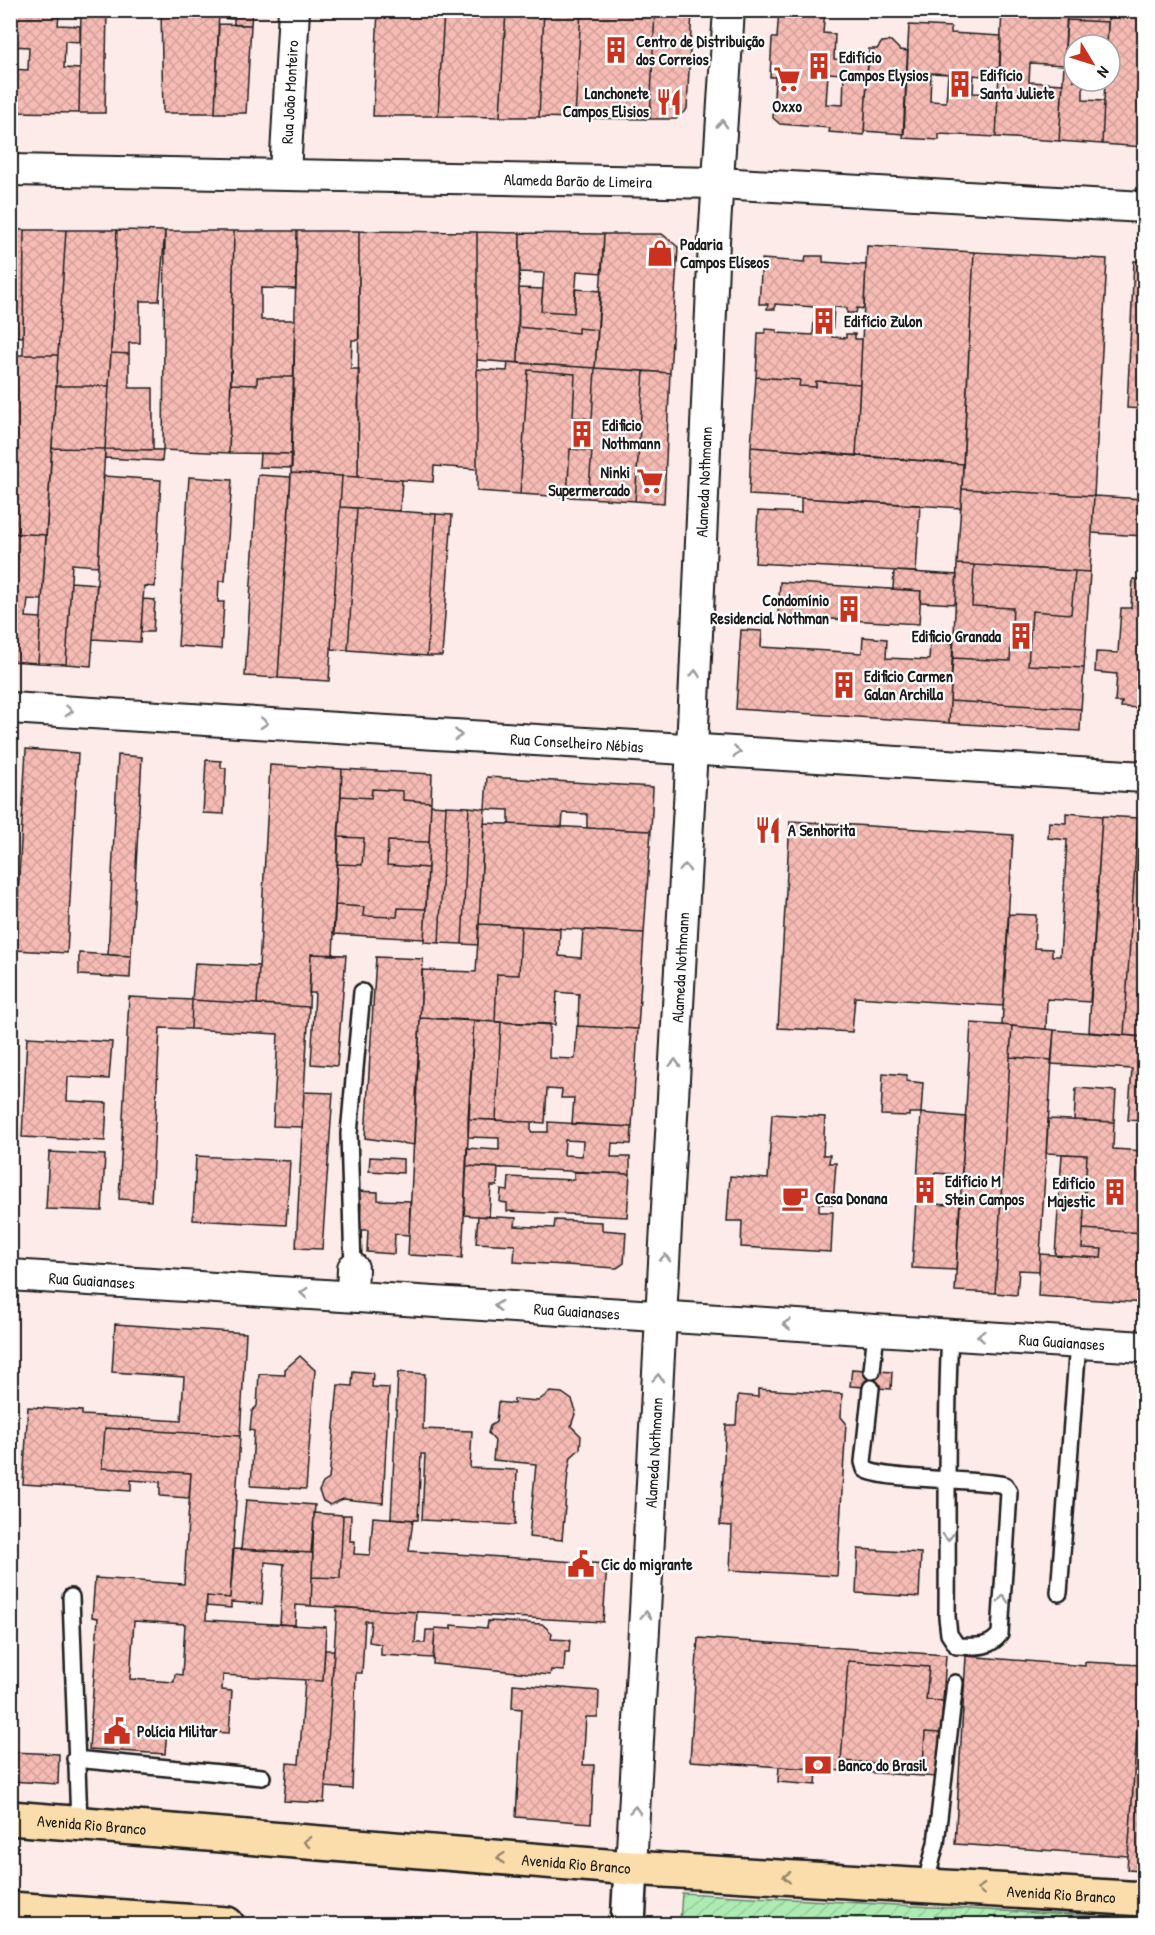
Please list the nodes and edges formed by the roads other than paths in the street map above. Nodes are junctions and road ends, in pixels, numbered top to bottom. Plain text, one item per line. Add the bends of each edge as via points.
1 (294, 10) edge
2 (729, 10) edge
3 (10, 170) edge
4 (285, 173) junction
5 (719, 183) junction
6 (1144, 207) edge
7 (10, 708) edge
8 (692, 749) junction
9 (1144, 777) edge
10 (362, 992) dead end
11 (10, 1275) edge
12 (352, 1282) junction
13 (662, 1316) junction
14 (876, 1330) junction
15 (950, 1334) junction
16 (1078, 1343) junction
17 (1144, 1347) edge
18 (872, 1371) dead end
19 (871, 1388) dead end
20 (948, 1479) junction
21 (1059, 1593) dead end
22 (71, 1598) dead end
23 (955, 1683) dead end
24 (75, 1759) junction
25 (262, 1777) dead end
26 (10, 1818) edge
27 (79, 1823) junction
28 (631, 1868) junction
29 (925, 1886) junction
30 (1144, 1899) edge
31 (10, 1909) edge
32 (226, 1924) edge
33 (628, 1924) edge

1 - 4 street, Rua João Monteiro
5 -> 2 street, Alameda Nothmann
3 - 4 street, Alameda Barão de Limeira
4 - 5 street, Alameda Barão de Limeira
5 - 6 street, Alameda Barão de Limeira
8 -> 5 street, Alameda Nothmann
7 -> 8 street, Rua Conselheiro Nébias
8 -> 9 street, Rua Conselheiro Nébias
13 -> 8 street, Alameda Nothmann
10 - 12 lane via 349,1134
12 -> 11 street, Rua Guaianases
13 -> 12 street, Rua Guaianases
14 -> 13 street, Rua Guaianases
28 -> 13 street, Alameda Nothmann
14 - 15 street, Rua Guaianases
14 - 18 lane
16 -> 15 street, Rua Guaianases
15 - 20 lane
16 - 17 street, Rua Guaianases
16 - 21 lane
19 - 20 lane via 865,1470 873,1475
20 -> 20 lane via 949,1634 957,1646 986,1646 1000,1634 1009,1492 1005,1485
22 - 24 lane
23 - 29 lane via 936,1843
24 - 25 lane
24 - 27 lane
26 - 27 main road, Avenida Rio Branco
28 -> 27 main road, Avenida Rio Branco
29 -> 28 main road, Avenida Rio Branco
28 - 33 street, Alameda Nothmann
30 -> 29 main road, Avenida Rio Branco
31 - 32 main road

